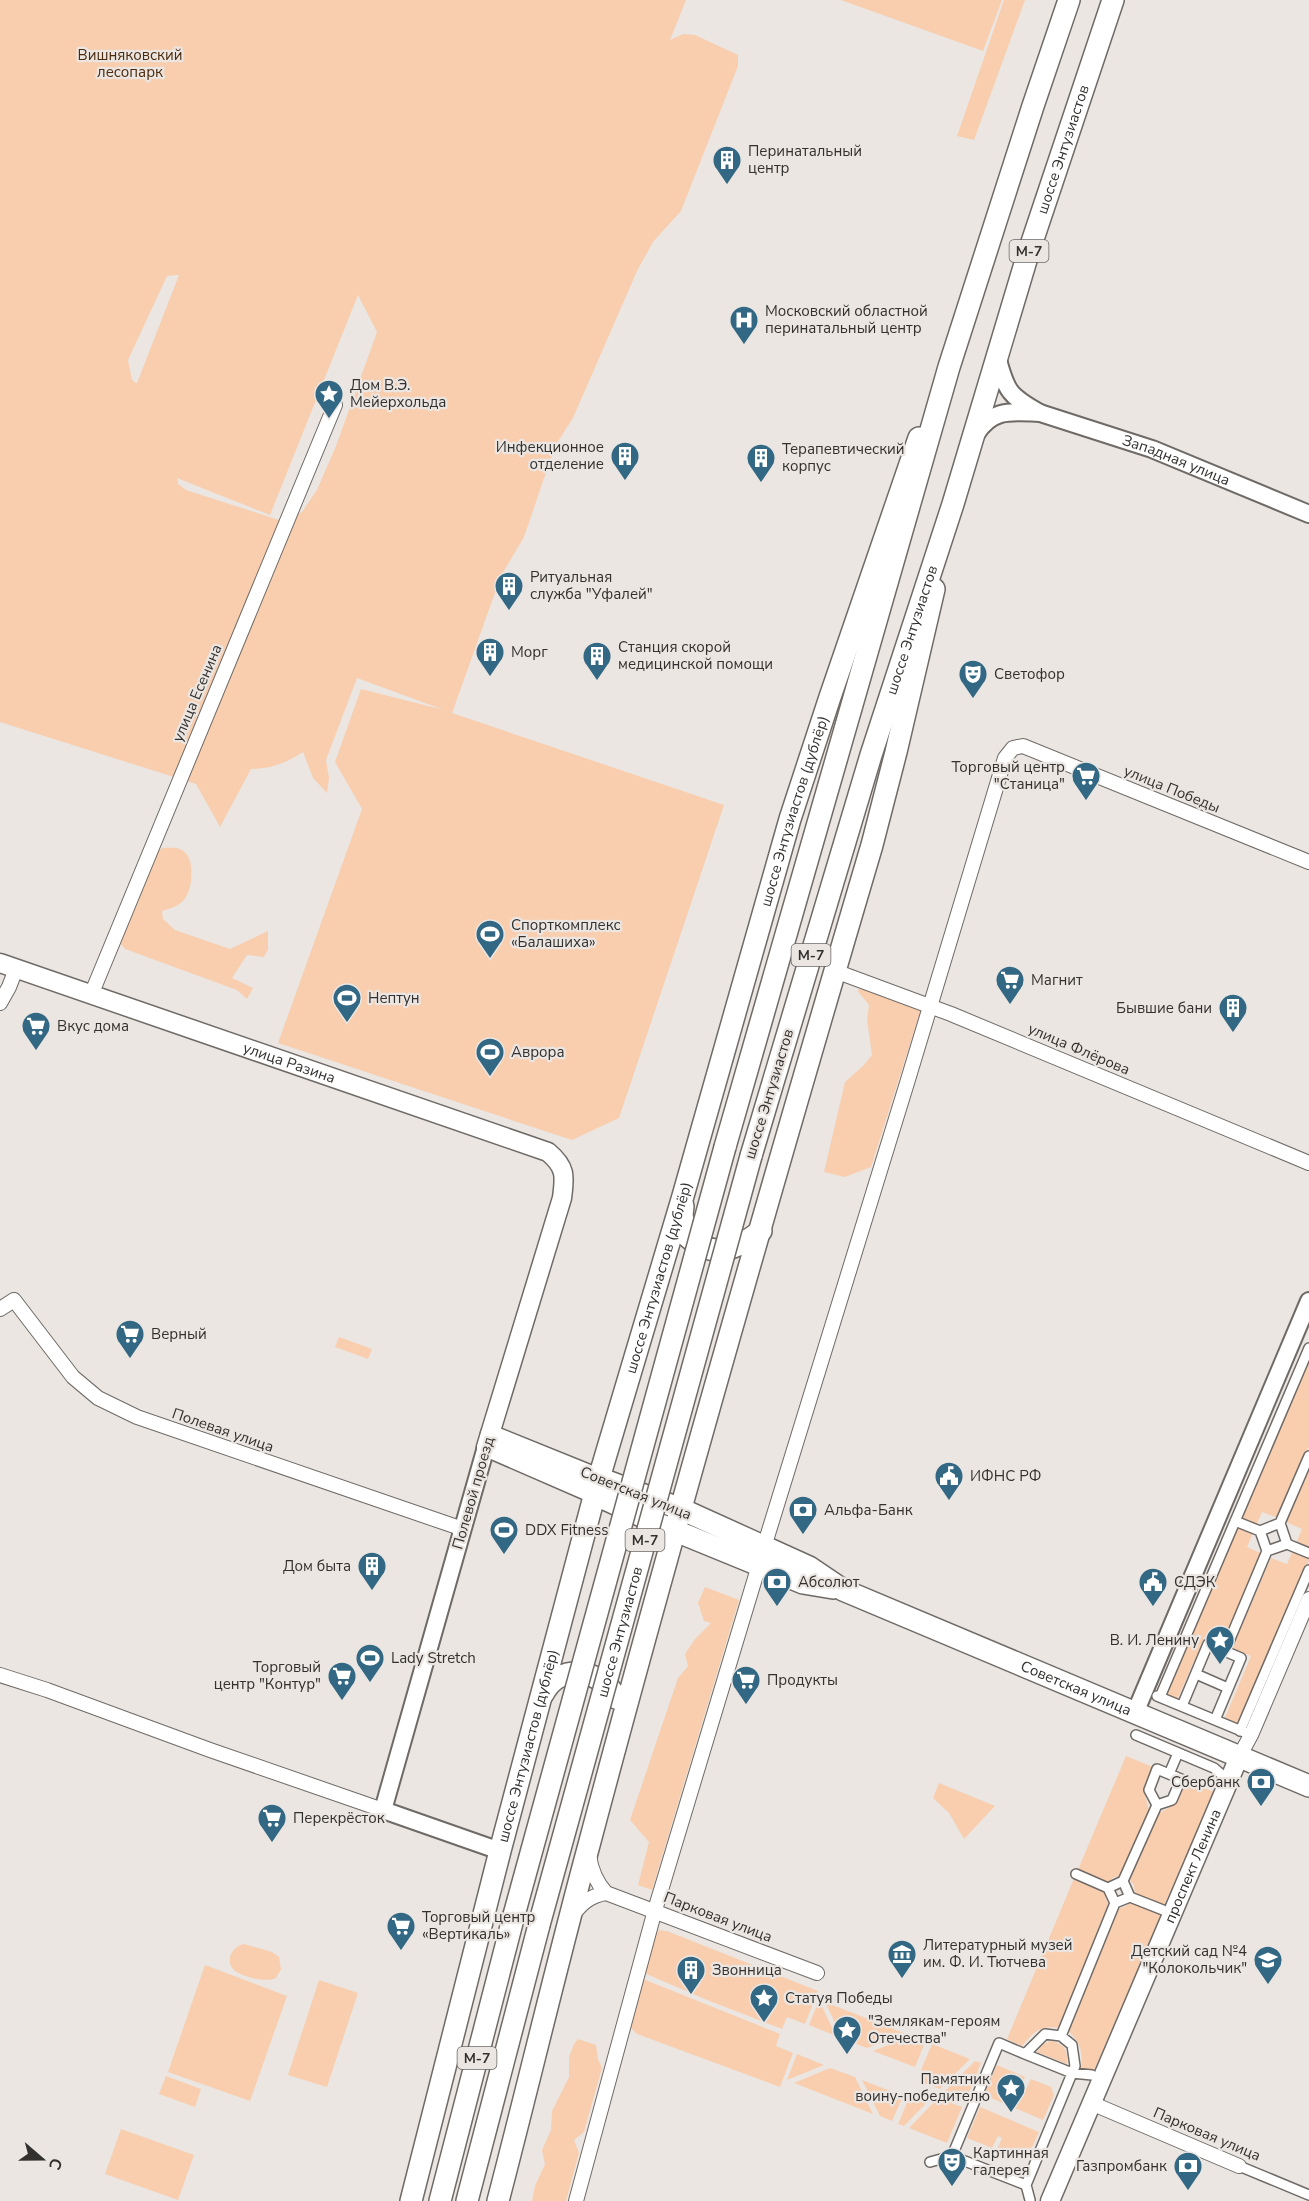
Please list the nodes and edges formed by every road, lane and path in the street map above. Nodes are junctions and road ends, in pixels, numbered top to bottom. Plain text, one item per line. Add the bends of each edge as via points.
1 (1069, 0) edge
2 (1113, 0) edge
3 (997, 356) junction
4 (950, 367) junction
5 (335, 405) dead end
6 (1040, 413) junction
7 (973, 438) junction
8 (953, 504) junction
9 (1309, 514) edge
10 (1309, 862) edge
11 (8, 966) edge
12 (835, 971) junction
13 (91, 995) junction
14 (0, 1003) edge
15 (930, 1005) junction
16 (1309, 1163) edge
17 (564, 1178) joint
18 (683, 1196) junction
19 (761, 1231) junction
20 (1308, 1308) edge
21 (0, 1310) edge
22 (1309, 1348) edge
23 (488, 1441) junction
24 (1309, 1456) edge
25 (597, 1486) junction
26 (681, 1509) junction
27 (1235, 1521) junction
28 (1280, 1523) junction
29 (463, 1529) junction
30 (675, 1530) junction
31 (1260, 1530) junction
32 (1287, 1544) junction
33 (1267, 1551) junction
34 (1309, 1553) edge
35 (762, 1556) junction
36 (1309, 1570) edge
37 (1309, 1599) edge
38 (1225, 1651) junction
39 (1196, 1674) junction
40 (0, 1675) edge
41 (1228, 1688) junction
42 (542, 1697) junction
43 (1182, 1706) junction
44 (1135, 1713) junction
45 (1215, 1720) junction
46 (620, 1731) junction
47 (1136, 1735) dead end
48 (1178, 1753) junction
49 (1239, 1757) junction
50 (1169, 1774) junction
51 (1221, 1774) dead end
52 (1309, 1786) edge
53 (1157, 1805) junction
54 (383, 1810) junction
55 (588, 1848) junction
56 (500, 1851) junction
57 (1076, 1874) dead end
58 (1123, 1881) junction
59 (1108, 1888) junction
60 (606, 1893) junction
61 (1130, 1897) junction
62 (1115, 1903) junction
63 (655, 1910) junction
64 (1163, 1911) dead end
65 (569, 1922) junction
66 (818, 1972) dead end
67 (1061, 2036) junction
68 (1025, 2054) junction
69 (1072, 2073) junction
70 (1092, 2075) dead end
71 (1091, 2103) junction
72 (952, 2156) junction
73 (930, 2162) dead end
74 (1239, 2166) joint
75 (1026, 2185) junction
76 (1309, 2195) edge
77 (1030, 2200) edge
78 (411, 2201) edge
79 (440, 2201) edge
80 (467, 2201) edge
81 (498, 2201) edge
82 (576, 2201) edge
83 (1050, 2201) edge

1 - 4 main road, шоссе Энтузиастов / М-7
2 - 3 main road, шоссе Энтузиастов / М-7
3 - 6 street, Западная улица via 1012,396
3 - 7 main road, шоссе Энтузиастов / М-7
4 - 18 main road, шоссе Энтузиастов (дублёр) via 905,478 790,819
4 - 79 main road, шоссе Энтузиастов / М-7, bridge via 725,1147 514,1915
5 - 13 street, улица Есенина
6 - 7 street, Западная улица via 1000,413 982,424
6 - 9 street, Западная улица via 1152,449
7 - 8 main road, шоссе Энтузиастов / М-7
8 - 12 main road via 896,752
8 - 80 main road, шоссе Энтузиастов / М-7, bridge via 871,755 751,1156
10 - 15 street, улица Победы via 1023,746 1013,748 1005,758
11 - 13 main road, улица Разина
11 - 14 street via 9,987
12 - 15 street, улица Флёрова
12 - 19 main road
13 - 17 main road, улица Разина via 548,1152 559,1162
15 - 16 street, улица Флёрова
15 - 35 street
17 - 23 main road, Полевой проезд via 562,1198
18 - 19 main road via 682,1216 688,1237 701,1246 716,1251 731,1249
18 - 25 main road, шоссе Энтузиастов (дублёр)
19 - 26 main road
20 - 44 street
21 - 29 street, Полевая улица via 14,1300 73,1377 98,1398 149,1422
22 - 27 street
23 - 25 main road, Советская улица
23 - 29 street, Полевой проезд
24 - 28 street
25 - 26 main road, Советская улица
25 - 30 main road, Советская улица
25 - 42 main road, шоссе Энтузиастов (дублёр)
26 - 30 main road
26 - 35 main road, Советская улица
27 - 31 street
27 - 43 street via 1159,1699
28 - 31 street
28 - 32 street
29 - 54 street, Полевой проезд
30 - 35 main road, Советская улица
30 - 46 main road
31 - 33 street
32 - 33 street
32 - 34 street
33 - 38 street
35 - 44 main road, Советская улица via 803,1583 843,1590
35 - 63 street
36 - 45 street via 1238,1732
37 - 49 street, проспект Ленина
38 - 39 street via 1208,1644
38 - 41 street via 1241,1658
39 - 41 street
39 - 43 street
40 - 54 street
41 - 45 street
42 - 46 main road via 546,1688 560,1677 580,1673 596,1676 617,1699
42 - 56 main road, шоссе Энтузиастов (дублёр)
43 - 45 street
44 - 49 main road, Советская улица
46 - 55 main road
47 - 48 street
48 - 50 street
48 - 51 street
49 - 52 main road, Советская улица
49 - 71 main road, проспект Ленина
50 - 53 street via 1181,1779 1172,1800
50 - 53 street via 1157,1769 1149,1790
53 - 58 street
54 - 56 street
55 - 60 street via 591,1867
55 - 65 main road
56 - 78 main road, шоссе Энтузиастов (дублёр)
57 - 59 street
58 - 59 street
58 - 61 street
59 - 62 street
60 - 63 street, Парковая улица
60 - 65 street via 593,1896 580,1906
61 - 62 street
61 - 64 street
62 - 67 street
63 - 66 street, Парковая улица
63 - 82 street
65 - 81 main road
67 - 68 street via 1045,2034
67 - 69 street via 1072,2045
68 - 69 street
68 - 72 street via 999,2043
69 - 70 street
69 - 75 street
71 - 74 street, Парковая улица
71 - 83 main road, проспект Ленина
72 - 73 street
72 - 75 street
74 - 76 street, Парковая улица
75 - 77 street

